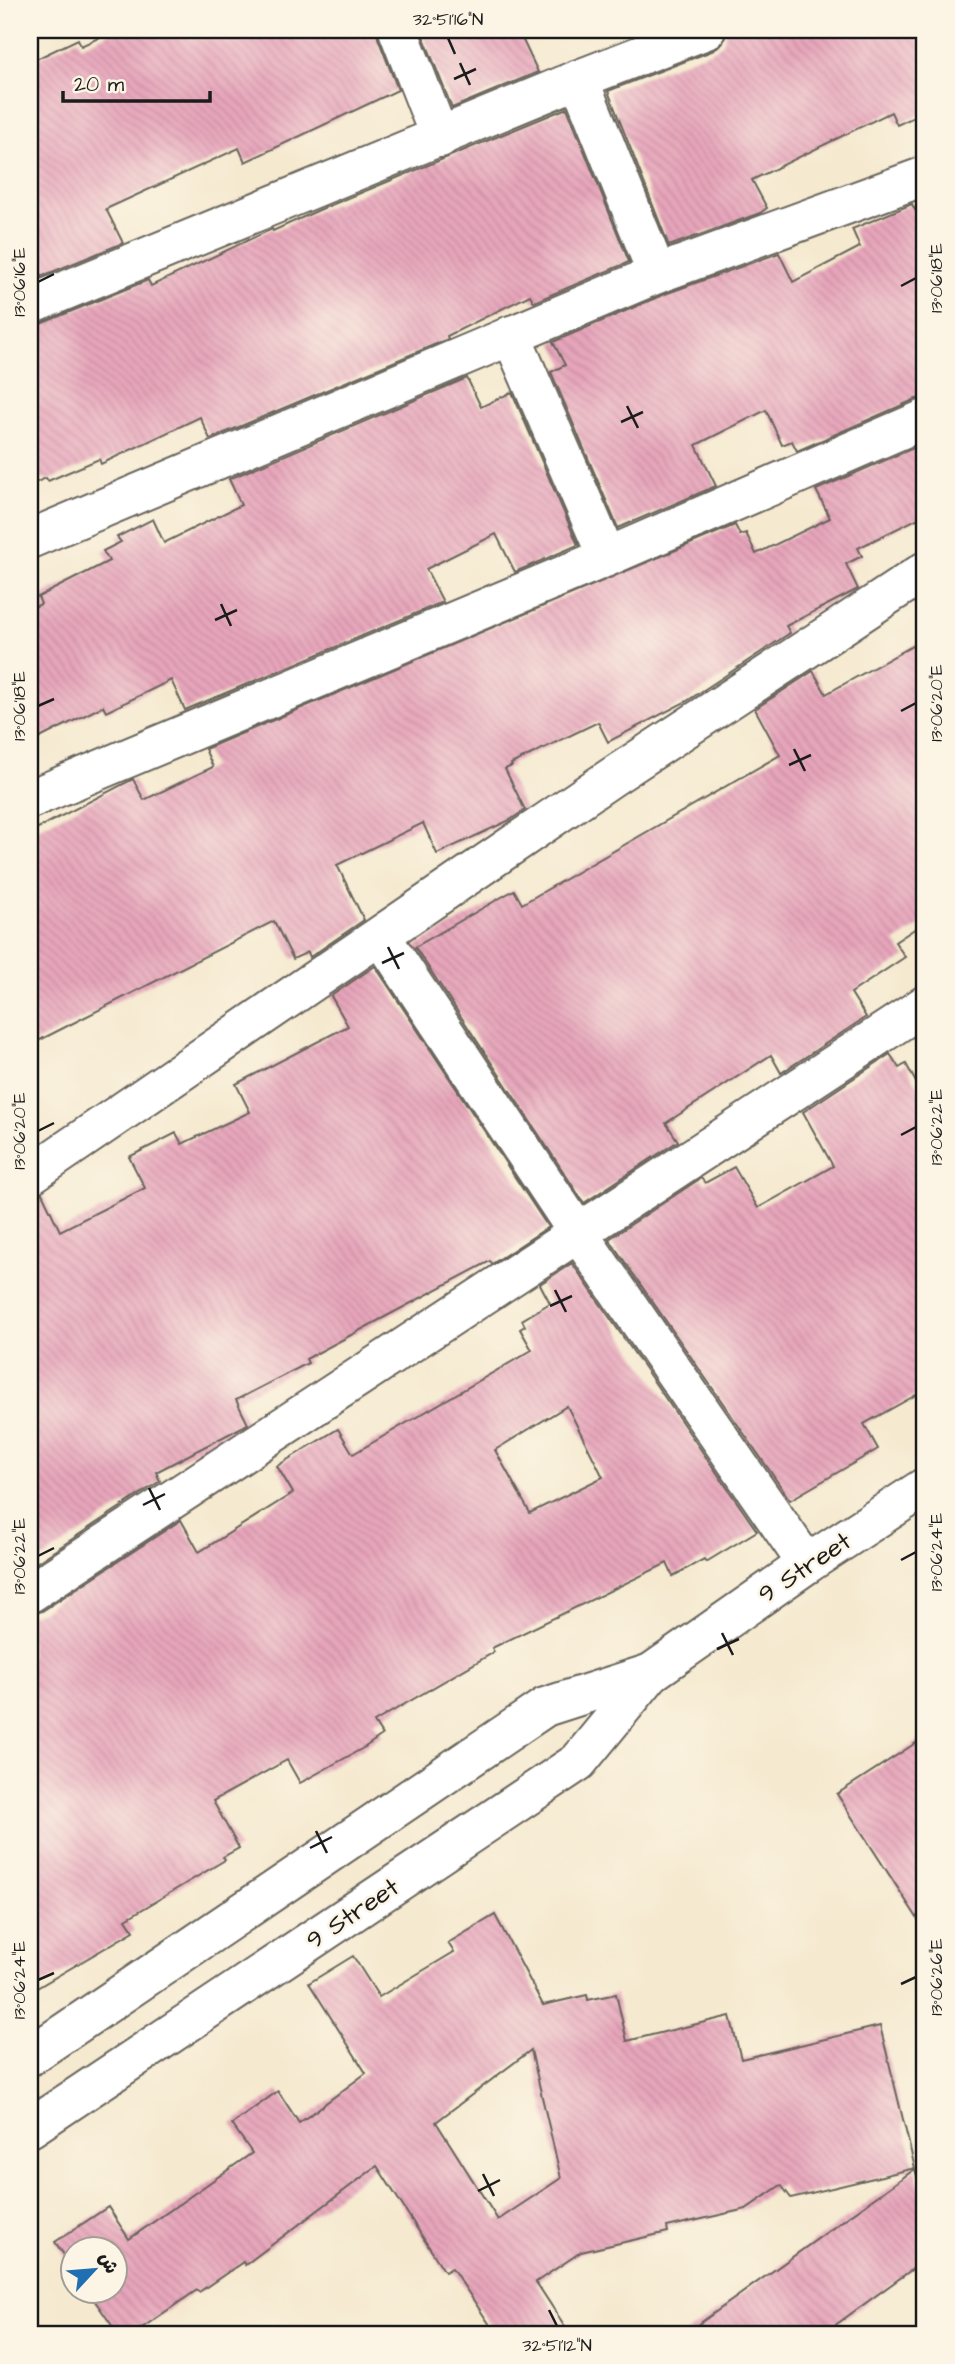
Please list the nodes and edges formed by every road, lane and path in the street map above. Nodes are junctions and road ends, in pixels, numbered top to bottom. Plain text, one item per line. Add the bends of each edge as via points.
1 (398, 30) edge
2 (706, 30) edge
3 (579, 79) junction
4 (440, 138) junction
5 (925, 176) edge
6 (657, 274) junction
7 (30, 305) edge
8 (512, 335) junction
9 (925, 419) edge
10 (30, 539) edge
11 (607, 557) junction
12 (925, 571) edge
13 (30, 799) edge
14 (381, 936) junction
15 (925, 1005) edge
16 (30, 1174) edge
17 (578, 1233) junction
18 (925, 1487) edge
19 (807, 1563) junction
20 (30, 1593) edge
21 (651, 1674) junction
22 (30, 2056) edge
23 (34, 2115) edge

1 - 4 street
2 - 3 street
3 - 4 street
3 - 6 street
4 - 7 street
5 - 6 street
6 - 8 street
8 - 10 street
8 - 11 street
9 - 11 street
11 - 13 street
12 - 14 street
14 - 16 street
14 - 17 street
15 - 17 street
17 - 19 street
17 - 20 street
18 - 19 street, 9 Street
19 - 21 street, 9 Street
21 - 22 street, 9 Street via 545,1707
21 - 23 street, 9 Street via 578,1762

